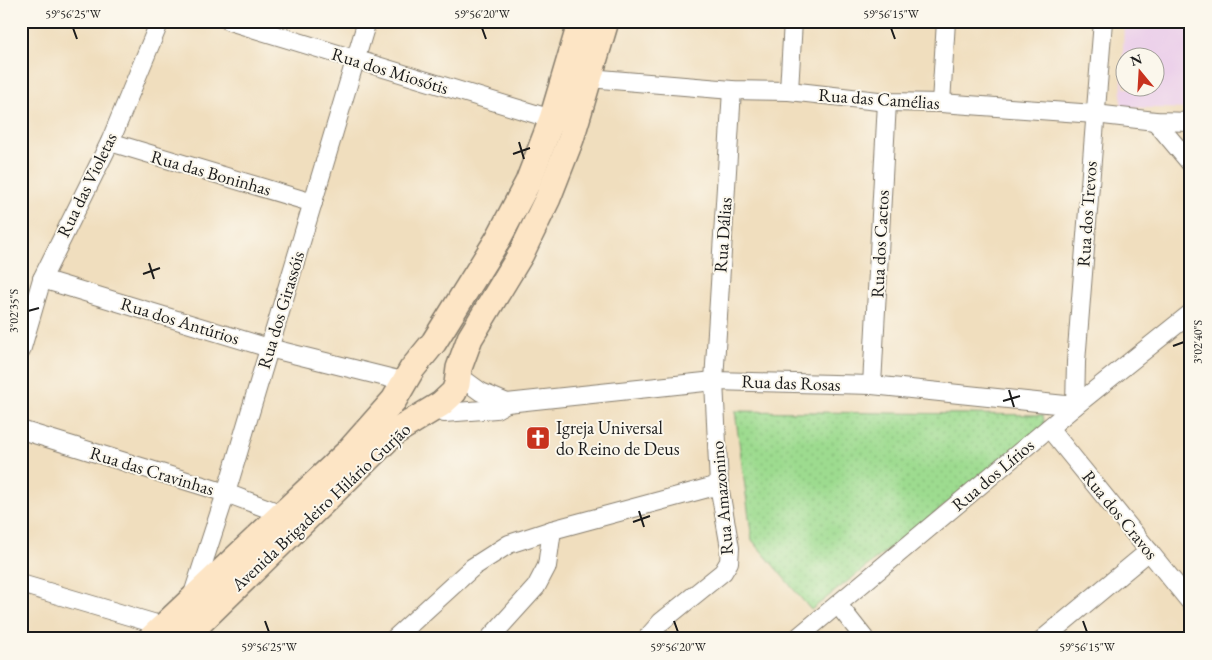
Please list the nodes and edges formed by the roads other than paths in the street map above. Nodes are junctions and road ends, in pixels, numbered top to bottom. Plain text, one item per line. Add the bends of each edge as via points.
1 (160, 21) edge
2 (229, 21) edge
3 (367, 21) edge
4 (581, 21) edge
5 (606, 21) edge
6 (793, 21) edge
7 (946, 21) edge
8 (1103, 21) edge
9 (355, 61) junction
10 (579, 74) junction
11 (732, 90) junction
12 (789, 91) junction
13 (887, 102) junction
14 (941, 103) junction
15 (1095, 114) junction
16 (552, 119) junction
17 (1155, 121) junction
18 (1191, 122) edge
19 (110, 142) junction
20 (1191, 164) edge
21 (313, 203) junction
22 (42, 279) junction
23 (1191, 314) edge
24 (269, 348) junction
25 (21, 351) edge
26 (421, 360) junction
27 (459, 376) junction
28 (714, 380) junction
29 (406, 382) junction
30 (872, 385) junction
31 (507, 403) junction
32 (1075, 406) junction
33 (434, 408) junction
34 (1049, 428) junction
35 (21, 430) edge
36 (719, 485) junction
37 (226, 493) junction
38 (282, 514) junction
39 (552, 530) junction
40 (1149, 551) junction
41 (21, 584) edge
42 (1187, 591) edge
43 (191, 598) junction
44 (838, 606) junction
45 (165, 634) edge
46 (394, 639) edge
47 (489, 639) edge
48 (646, 639) edge
49 (796, 639) edge
50 (865, 639) edge
51 (1043, 639) edge

1 - 19 street, Rua das Violetas
2 - 9 street, Rua dos Miosótis
3 - 9 street, Rua dos Girassóis
4 - 10 street, Avenida Brigadeiro Hilário Gurjão
5 - 10 street, Avenida Brigadeiro Hilário Gurjão
6 - 12 street
7 - 14 street
8 - 15 street, Rua dos Trevos
9 - 16 street, Rua dos Miosótis
9 - 21 street, Rua dos Girassóis
10 - 11 street, Rua das Camélias
10 - 16 street, Avenida Brigadeiro Hilário Gurjão
10 - 27 street, Avenida Brigadeiro Hilário Gurjão via 571,139 548,198 521,254 474,329
11 - 12 street, Rua das Camélias
11 - 28 street, Rua Dálias
12 - 13 street, Rua das Camélias
13 - 14 street, Rua das Camélias
13 - 30 street, Rua dos Cactos
14 - 15 street, Rua das Camélias
15 - 17 street, Rua das Camélias
15 - 32 street, Rua dos Trevos
16 - 26 street, Avenida Brigadeiro Hilário Gurjão via 528,182 498,239
17 - 18 street, Rua das Camélias
17 - 20 street
19 - 21 street, Rua das Boninhas
19 - 22 street, Rua das Violetas
21 - 24 street, Rua dos Girassóis
22 - 24 street, Rua dos Antúrios
22 - 25 street, Rua das Violetas
23 - 32 street, Rua dos Lírios
24 - 29 street, Rua dos Antúrios
24 - 37 street, Rua dos Girassóis
26 - 27 street via 445,360
26 - 29 street, Avenida Brigadeiro Hilário Gurjão
27 - 31 street, Rua das Rosas via 481,392
27 - 33 street, Avenida Brigadeiro Hilário Gurjão via 454,392
28 - 30 street, Rua das Rosas
28 - 31 street, Rua das Rosas
28 - 36 street, Rua Amazonino
29 - 33 street via 414,397
29 - 38 street, Avenida Brigadeiro Hilário Gurjão via 378,420 348,452
30 - 32 street, Rua das Rosas
31 - 33 street, Rua das Rosas via 496,409 444,413
32 - 34 street, Rua dos Lírios
33 - 45 street, Avenida Brigadeiro Hilário Gurjão via 395,432
34 - 40 street, Rua dos Cravos
34 - 44 street, Rua dos Lírios
35 - 37 street, Rua das Cravinhas
36 - 39 street
36 - 48 street, Rua Amazonino via 730,548 729,562 723,572 661,622
37 - 38 street, Rua das Cravinhas
37 - 43 street, Rua dos Girassóis
38 - 43 street, Avenida Brigadeiro Hilário Gurjão
39 - 46 street via 508,544 490,555
39 - 47 street via 547,566 536,587
40 - 42 street, Rua dos Cravos
40 - 51 street
41 - 45 street
43 - 45 street, Avenida Brigadeiro Hilário Gurjão
44 - 49 street, Rua dos Lírios
44 - 50 street

